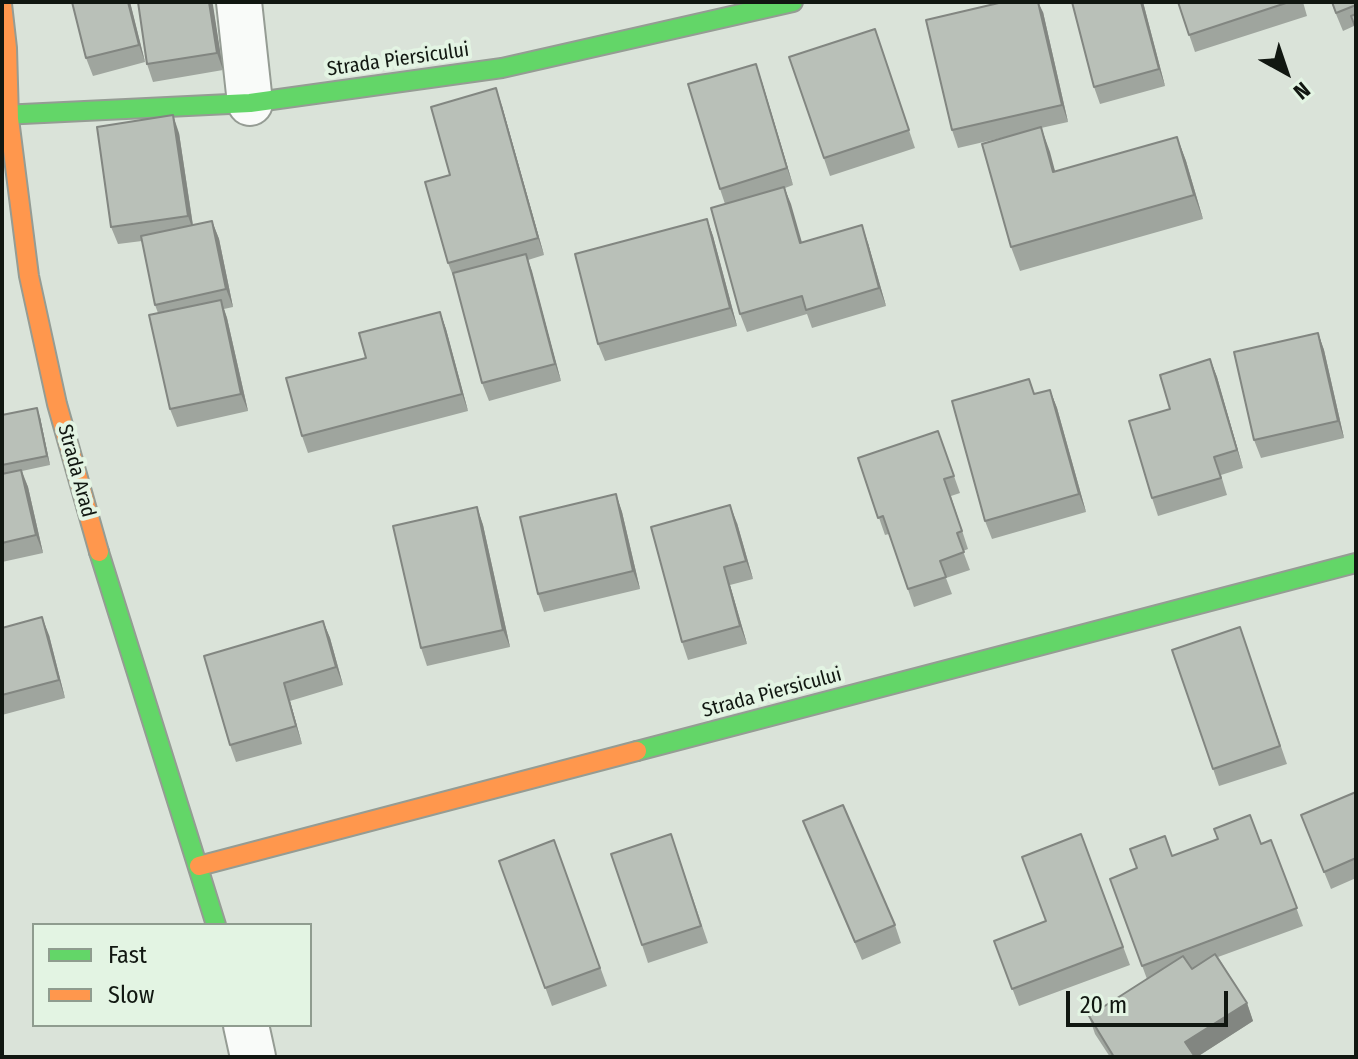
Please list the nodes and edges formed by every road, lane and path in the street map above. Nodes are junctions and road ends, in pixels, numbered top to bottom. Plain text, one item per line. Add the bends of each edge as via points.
1 (239, 2) edge
2 (2, 4) edge
3 (773, 5) edge
4 (250, 103) junction
5 (6, 115) edge
6 (1356, 563) edge
7 (199, 866) junction
8 (215, 923) edge
9 (246, 1027) edge
10 (253, 1057) edge

1 - 4 street
2 - 5 street, Strada Arad via 9,36
3 - 4 street, Strada Piersicului via 502,68
4 - 5 street, Strada Piersicului
5 - 7 street, Strada Arad via 38,326 97,551
6 - 7 street, Strada Piersicului
7 - 8 street, Strada Arad
9 - 10 street

